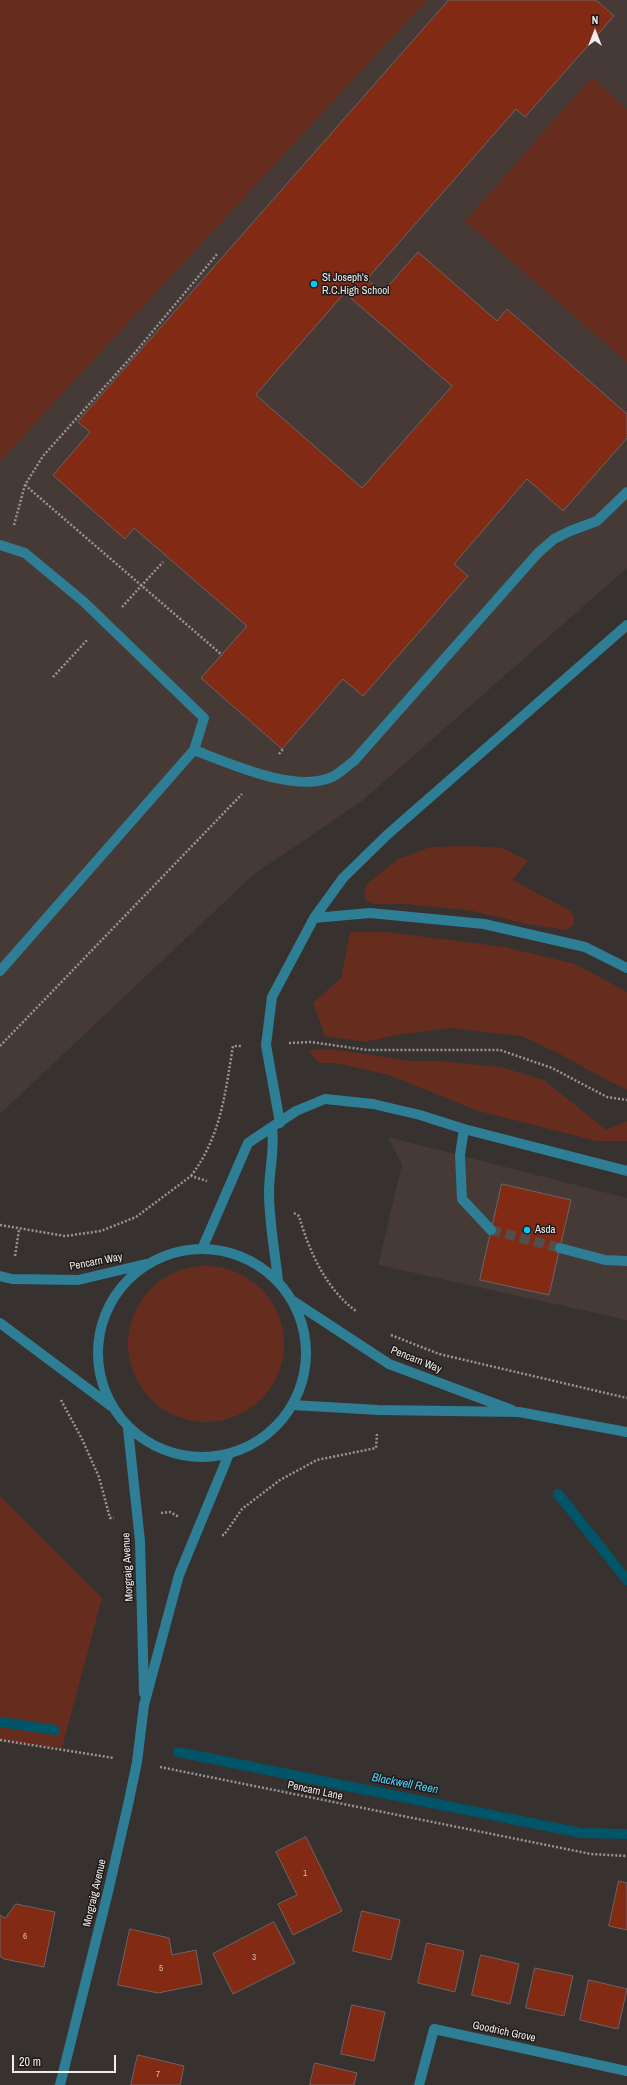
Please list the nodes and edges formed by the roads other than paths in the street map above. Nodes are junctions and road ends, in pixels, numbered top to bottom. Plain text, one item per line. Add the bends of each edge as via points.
1 (627, 492) edge
2 (4, 546) edge
3 (627, 626) edge
4 (194, 750) junction
5 (314, 918) junction
6 (627, 968) edge
7 (0, 971) edge
8 (276, 1126) junction
9 (464, 1129) junction
10 (627, 1171) edge
11 (492, 1230) tunnel mouth
12 (560, 1248) tunnel mouth
13 (202, 1249) junction
14 (627, 1261) edge
15 (149, 1263) junction
16 (0, 1276) edge
17 (278, 1281) junction
18 (293, 1301) junction
19 (0, 1323) edge
20 (111, 1406) junction
21 (293, 1406) junction
22 (519, 1412) junction
23 (128, 1429) junction
24 (627, 1432) edge
25 (229, 1454) junction
26 (144, 1705) junction
27 (627, 2071) edge
28 (60, 2085) edge
29 (419, 2085) edge

1 - 4 street via 598,521 570,530 554,539 538,553 354,761 333,776 297,781 259,775
2 - 4 street via 25,553 84,602 204,718
3 - 5 street via 387,835 343,878
4 - 7 street
5 - 6 street via 370,914 484,924 585,947
5 - 8 street via 272,997 266,1045
8 - 9 street via 296,1111 325,1099 373,1104
8 - 13 street via 248,1143
8 - 17 street via 269,1172 269,1201
9 - 10 street
9 - 11 street via 460,1155 462,1199
12 - 14 street via 605,1260
13 - 15 street via 175,1252
13 - 17 street via 230,1252 256,1264
15 - 16 street, Pencarn Way via 78,1280 12,1279
15 - 20 street via 124,1283 106,1310 97,1342 99,1375
17 - 18 street
18 - 21 street via 303,1327 306,1353 303,1380
18 - 22 street, Pencarn Way via 389,1364
19 - 20 street
20 - 23 street
21 - 22 street, Pencarn Way
21 - 25 street via 276,1427 254,1444
22 - 24 street, Pencarn Way
23 - 25 street via 158,1448 193,1458
23 - 26 street, Morgraig Avenue via 140,1541
25 - 26 street, Morgraig Avenue via 179,1575
26 - 28 street, Morgraig Avenue via 137,1762
27 - 29 street, Goodrich Grove via 434,2029

